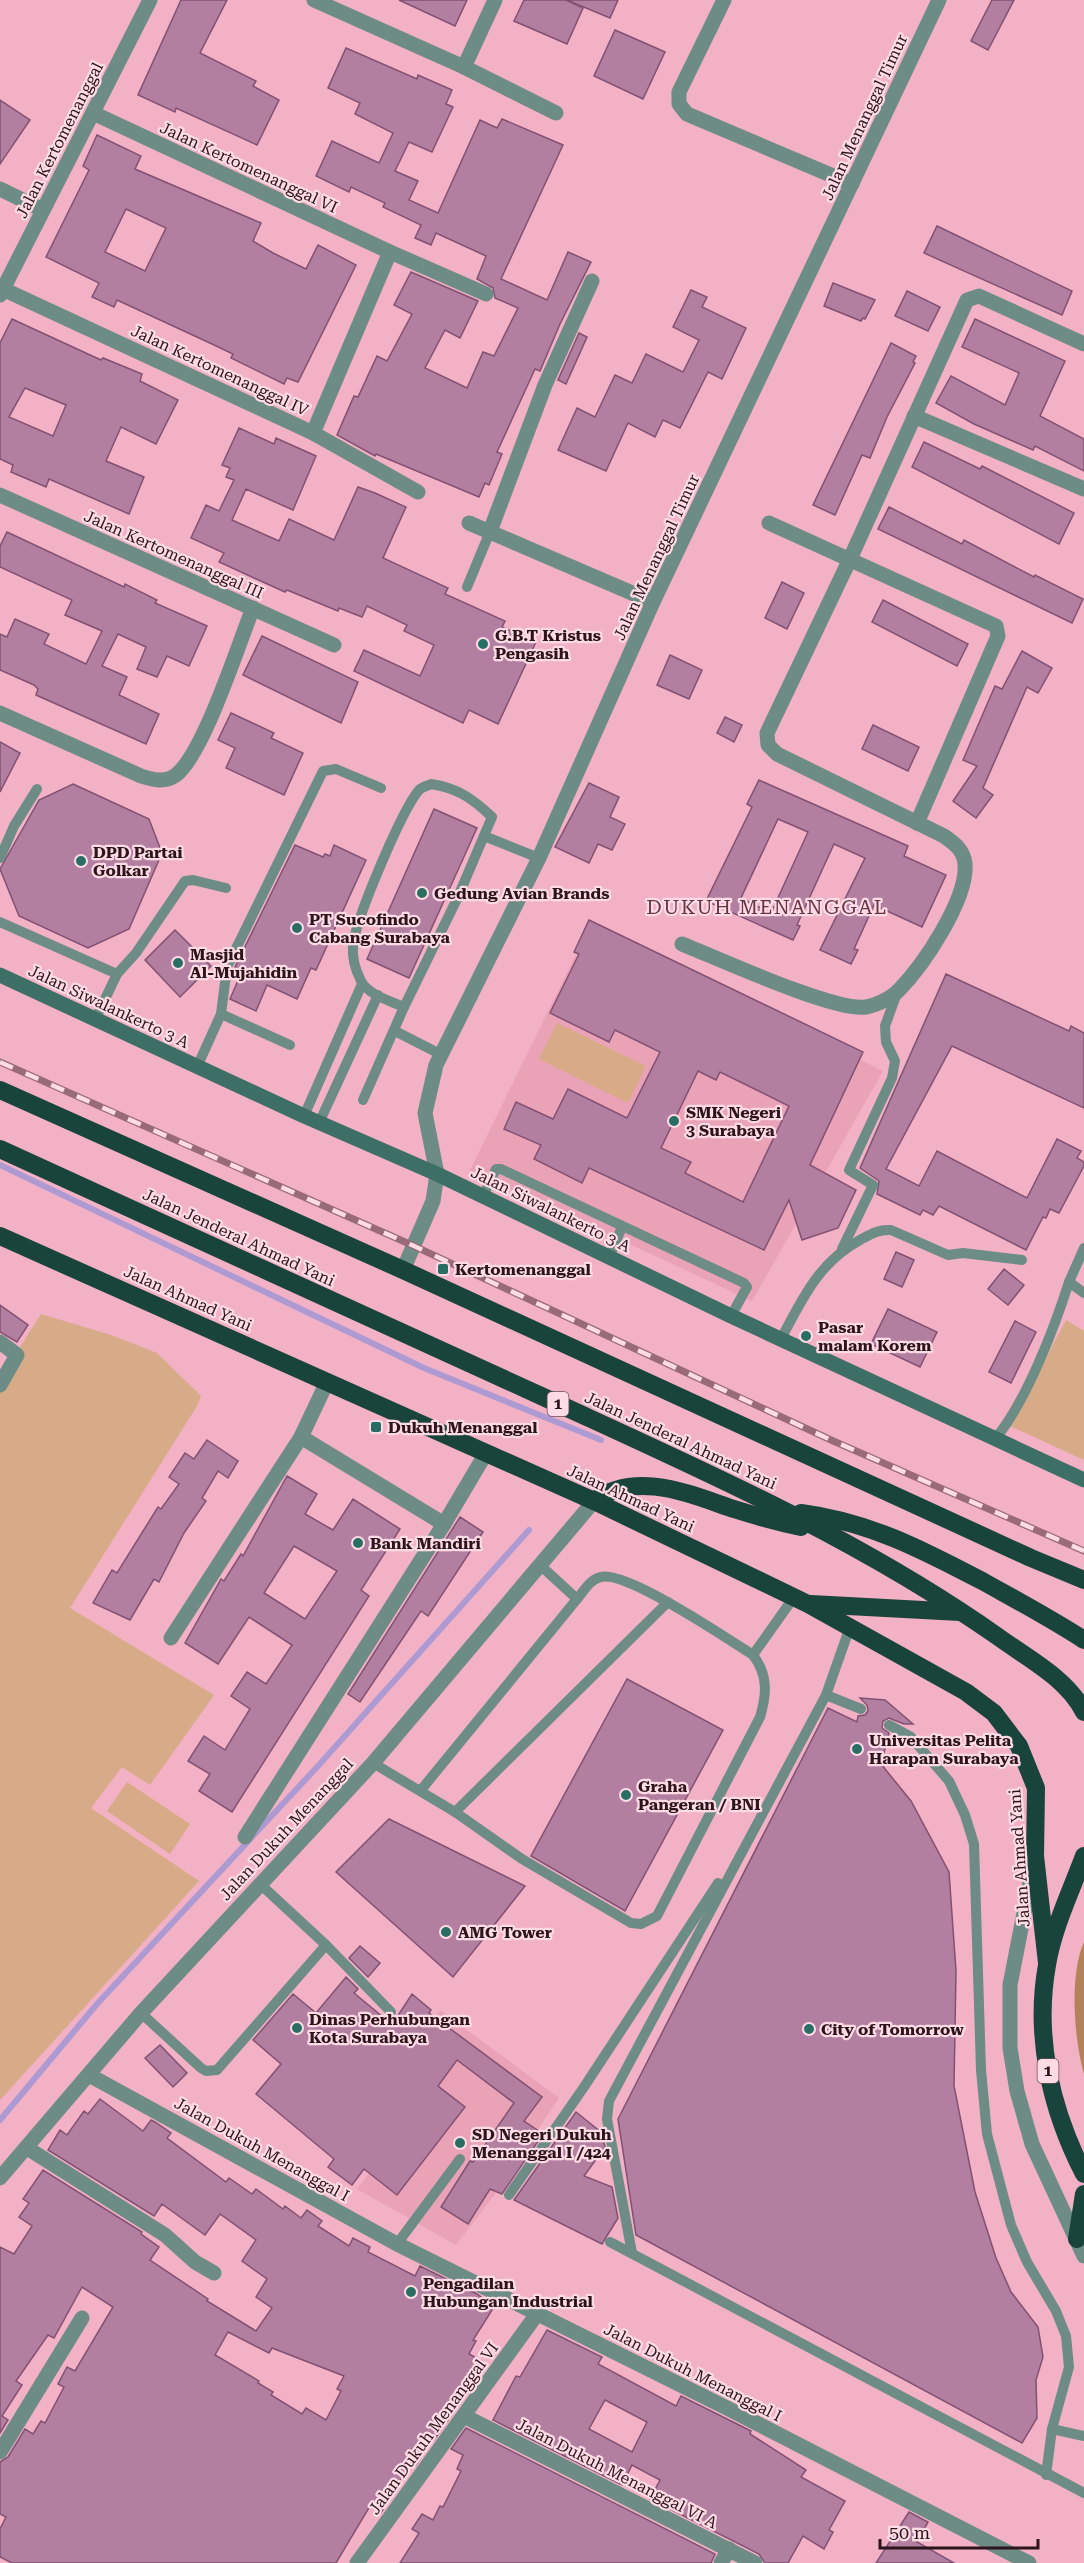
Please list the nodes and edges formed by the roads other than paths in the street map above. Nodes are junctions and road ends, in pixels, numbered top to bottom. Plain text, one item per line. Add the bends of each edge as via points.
1 (150, 0) edge
2 (314, 0) edge
3 (495, 0) edge
4 (723, 0) edge
5 (936, 1) edge
6 (464, 67) junction
7 (93, 113) junction
8 (556, 113) dead end
9 (852, 184) junction
10 (0, 189) edge
11 (43, 210) junction
12 (390, 252) junction
13 (592, 281) dead end
14 (2, 292) edge
15 (486, 294) dead end
16 (1084, 344) edge
17 (914, 416) junction
18 (313, 433) junction
19 (1084, 489) edge
20 (418, 492) dead end
21 (0, 495) edge
22 (469, 523) dead end
23 (769, 523) dead end
24 (489, 534) junction
25 (850, 559) junction
26 (467, 588) dead end
27 (653, 602) junction
28 (253, 608) junction
29 (334, 645) dead end
30 (0, 713) edge
31 (381, 788) dead end
32 (37, 789) dead end
33 (917, 823) junction
34 (484, 836) junction
35 (0, 858) edge
36 (539, 858) junction
37 (225, 888) dead end
38 (0, 922) edge
39 (682, 944) dead end
40 (117, 974) junction
41 (0, 975) edge
42 (362, 984) junction
43 (897, 992) junction
44 (378, 995) junction
45 (404, 1006) junction
46 (220, 1014) junction
47 (95, 1020) junction
48 (395, 1031) junction
49 (290, 1045) dead end
50 (442, 1055) junction
51 (197, 1066) junction
52 (0, 1090) edge
53 (363, 1100) dead end
54 (304, 1116) junction
55 (319, 1123) junction
56 (0, 1149) edge
57 (437, 1174) junction
58 (483, 1196) junction
59 (622, 1227) junction
60 (0, 1236) edge
61 (1084, 1248) edge
62 (842, 1250) junction
63 (609, 1257) junction
64 (1022, 1260) dead end
65 (403, 1270) junction
66 (1069, 1282) junction
67 (1084, 1293) edge
68 (731, 1316) junction
69 (781, 1339) junction
70 (0, 1342) edge
71 (327, 1382) junction
72 (0, 1385) edge
73 (302, 1437) junction
74 (994, 1439) junction
75 (486, 1453) junction
76 (1084, 1480) edge
77 (594, 1502) junction
78 (785, 1511) junction
79 (444, 1524) junction
80 (838, 1536) junction
81 (1031, 1558) junction
82 (540, 1565) junction
83 (1084, 1580) edge
84 (1084, 1588) edge
85 (577, 1599) junction
86 (801, 1600) junction
87 (668, 1602) junction
88 (962, 1612) junction
89 (850, 1628) junction
90 (171, 1638) dead end
91 (1084, 1640) edge
92 (753, 1655) junction
93 (826, 1695) junction
94 (861, 1709) dead end
95 (1084, 1712) edge
96 (889, 1725) dead end
97 (373, 1763) junction
98 (421, 1790) junction
99 (455, 1812) junction
100 (750, 1836) junction
101 (245, 1837) dead end
102 (1035, 1856) junction
103 (1084, 1856) edge
104 (1084, 1875) edge
105 (259, 1883) junction
106 (1064, 1911) junction
107 (326, 1945) junction
108 (1047, 1963) junction
109 (391, 2012) dead end
110 (141, 2013) junction
111 (89, 2075) junction
112 (27, 2148) junction
113 (460, 2159) dead end
114 (1084, 2174) edge
115 (0, 2178) edge
116 (509, 2194) dead end
117 (1084, 2194) edge
118 (610, 2242) dead end
119 (397, 2244) junction
120 (1081, 2247) edge
121 (632, 2253) junction
122 (214, 2273) dead end
123 (537, 2314) junction
124 (81, 2318) dead end
125 (464, 2416) junction
126 (1052, 2429) junction
127 (1084, 2436) edge
128 (0, 2451) edge
129 (1046, 2475) junction
130 (1084, 2493) edge
131 (725, 2556) edge
132 (357, 2563) edge
133 (755, 2563) edge
134 (1029, 2563) edge

1 - 7 street, Jalan Kertomenanggal
2 - 6 street
3 - 6 street
4 - 9 street via 679,92 679,104 687,114
5 - 9 street, Jalan Menanggal Timur
6 - 8 street
7 - 11 street, Jalan Kertomenanggal
7 - 12 street, Jalan Kertomenanggal VI
9 - 27 street, Jalan Menanggal Timur
10 - 11 street
11 - 14 street, Jalan Kertomenanggal
12 - 15 street, Jalan Kertomenanggal VI
12 - 18 street
13 - 24 street via 546,385
14 - 18 street, Jalan Kertomenanggal IV
16 - 17 street via 980,297 970,297
17 - 19 street
17 - 25 street
18 - 20 street, Jalan Kertomenanggal IV
21 - 28 street, Jalan Kertomenanggal III
22 - 24 street
23 - 25 street
24 - 26 lane
24 - 27 street
25 - 33 street via 767,733 768,745 777,754
25 - 33 street via 992,622 998,631
27 - 36 street, Jalan Menanggal Timur
28 - 29 street, Jalan Kertomenanggal III
28 - 30 street via 202,736 176,776 159,782 141,776
31 - 46 lane via 336,768 322,771 227,967
32 - 35 lane
33 - 43 street via 944,836 961,851 965,864 963,885 930,950
34 - 36 lane
34 - 42 lane via 492,817 470,796 447,786 431,784 420,789 355,932 352,957
34 - 45 lane
36 - 50 street, Jalan Menanggal Timur
37 - 40 lane via 185,881
38 - 40 lane
39 - 43 street via 842,1005 865,1007
40 - 47 lane
41 - 47 main road, Jalan Siwalankerto 3 A
42 - 44 lane
42 - 54 lane
43 - 62 lane via 885,1026 886,1042 895,1061 892,1078 849,1170 873,1185
44 - 45 lane
44 - 55 lane
45 - 48 lane
46 - 49 lane
46 - 51 lane
47 - 51 main road, Jalan Siwalankerto 3 A
48 - 50 lane
48 - 53 lane
50 - 57 street, Jalan Menanggal Timur via 430,1085 425,1113
51 - 54 main road, Jalan Siwalankerto 3 A
52 - 65 highway
54 - 55 main road, Jalan Siwalankerto 3 A
55 - 57 main road, Jalan Siwalankerto 3 A
56 - 78 highway, Jalan Jenderal Ahmad Yani / 1
57 - 58 main road, Jalan Siwalankerto 3 A
57 - 65 street, Jalan Menanggal Timur via 433,1201
58 - 59 lane via 496,1169 501,1169
58 - 63 main road, Jalan Siwalankerto 3 A
59 - 63 lane
59 - 68 lane via 744,1283 747,1287
60 - 71 highway, Jalan Ahmad Yani / 1
61 - 66 lane
62 - 64 lane via 881,1229 948,1255 963,1253
62 - 69 lane via 808,1288
63 - 68 main road, Jalan Siwalankerto 3 A
65 - 81 highway
66 - 67 lane
66 - 74 lane via 1057,1322 1008,1423
68 - 69 main road, Jalan Siwalankerto 3 A
69 - 74 main road, Jalan Siwalankerto 3 A
70 - 72 street via 17,1355
71 - 73 street
71 - 75 highway, Jalan Ahmad Yani / 1
73 - 79 street
73 - 90 street
74 - 76 main road, Jalan Siwalankerto 3 A
75 - 77 highway, Jalan Ahmad Yani / 1
75 - 79 street
77 - 80 highway via 612,1490 650,1485
77 - 82 street, Jalan Dukuh Menanggal
77 - 86 highway, Jalan Ahmad Yani / 1
78 - 80 highway, Jalan Jenderal Ahmad Yani / 1
78 - 91 highway via 825,1516 913,1544
79 - 101 street
80 - 88 highway, Jalan Jenderal Ahmad Yani / 1
81 - 83 highway
81 - 84 highway
82 - 85 lane
82 - 97 street, Jalan Dukuh Menanggal
85 - 87 lane via 594,1579 603,1576
85 - 98 lane
86 - 88 highway
86 - 89 highway, Jalan Ahmad Yani / 1
86 - 92 lane
87 - 92 lane
87 - 99 lane
88 - 95 highway, Jalan Jenderal Ahmad Yani / 1 via 1056,1678
89 - 93 lane
89 - 102 highway, Jalan Ahmad Yani / 1 via 966,1692 994,1713 1019,1746 1036,1788
92 - 99 lane via 765,1680 766,1698 760,1717 657,1916 648,1922 631,1923 522,1859
93 - 94 lane
93 - 100 lane
96 - 126 lane via 911,1737 949,1781 974,1844 981,2070 987,2134 1011,2225 1066,2336 1069,2367
97 - 98 lane
97 - 105 street, Jalan Dukuh Menanggal
98 - 99 lane
100 - 116 lane
100 - 121 lane via 609,2102 607,2119
102 - 108 highway, Jalan Ahmad Yani / 1
102 - 120 street via 1010,1985 1010,2048 1032,2144
103 - 106 highway, 1
104 - 106 highway, 1
105 - 107 lane
105 - 110 street, Jalan Dukuh Menanggal
106 - 108 highway, 1
107 - 109 lane
107 - 110 lane via 217,2070 201,2068
108 - 114 highway, 1 via 1042,2024 1046,2060 1068,2142
110 - 111 street, Jalan Dukuh Menanggal
111 - 112 street, Jalan Dukuh Menanggal
111 - 119 street, Jalan Dukuh Menanggal I
112 - 115 street, Jalan Dukuh Menanggal
112 - 122 street via 156,2229
113 - 119 lane
117 - 120 highway
118 - 121 lane
119 - 123 street, Jalan Dukuh Menanggal I
121 - 129 lane
123 - 125 street, Jalan Dukuh Menanggal VI
123 - 134 street, Jalan Dukuh Menanggal I
124 - 128 street
125 - 131 street, Jalan Dukuh Menanggal VI A
125 - 132 street, Jalan Dukuh Menanggal VI
126 - 127 lane
126 - 129 lane
129 - 130 lane
131 - 133 street, Jalan Dukuh Menanggal VI A

